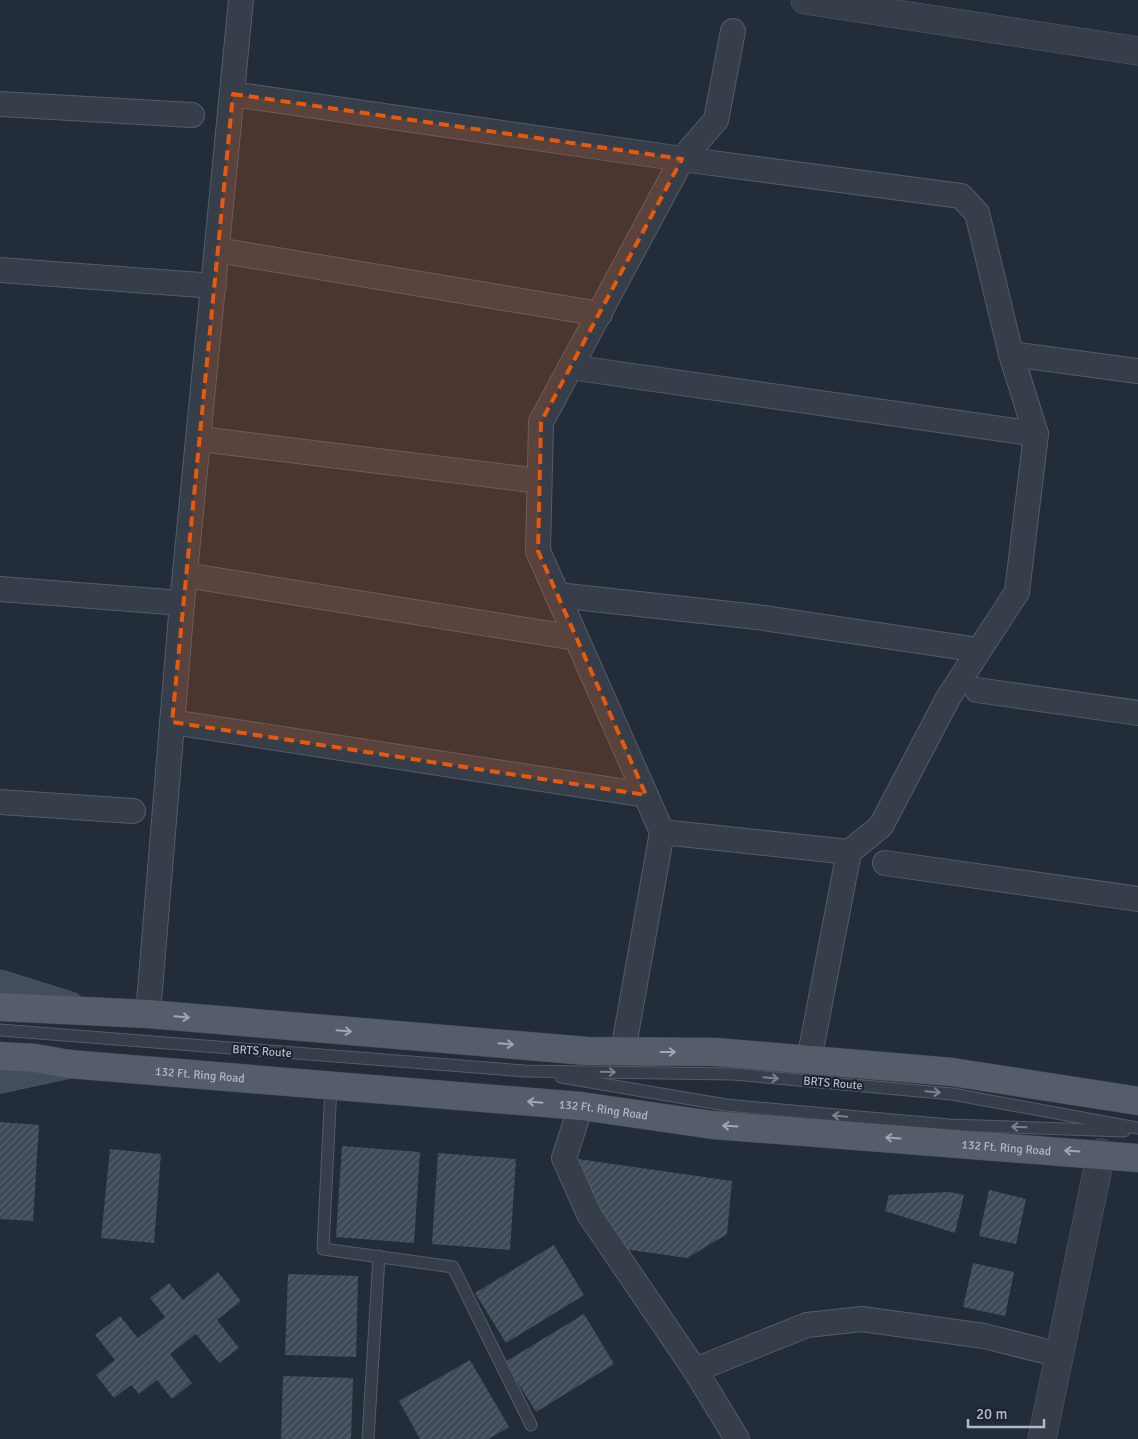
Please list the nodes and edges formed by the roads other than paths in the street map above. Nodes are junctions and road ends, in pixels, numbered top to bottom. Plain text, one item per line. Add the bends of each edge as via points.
1 (241, 0) edge
2 (821, 1) edge
3 (733, 31) dead end
4 (1138, 51) edge
5 (232, 94) junction
6 (0, 104) edge
7 (192, 115) dead end
8 (682, 159) junction
9 (217, 250) junction
10 (0, 270) edge
11 (214, 286) junction
12 (600, 314) junction
13 (1011, 354) junction
14 (570, 367) junction
15 (1138, 371) edge
16 (1036, 434) junction
17 (200, 439) junction
18 (540, 481) junction
19 (185, 575) junction
20 (0, 590) edge
21 (557, 595) junction
22 (182, 603) junction
23 (576, 638) junction
24 (979, 650) junction
25 (977, 690) dead end
26 (1138, 714) edge
27 (172, 722) junction
28 (646, 795) junction
29 (0, 802) edge
30 (133, 811) dead end
31 (662, 832) junction
32 (849, 852) junction
33 (885, 863) dead end
34 (1138, 900) edge
35 (0, 984) edge
36 (0, 1007) edge
37 (81, 1010) junction
38 (148, 1014) junction
39 (0, 1030) edge
40 (623, 1051) junction
41 (0, 1056) edge
42 (809, 1060) junction
43 (69, 1064) junction
44 (525, 1071) junction
45 (0, 1079) edge
46 (331, 1086) junction
47 (1138, 1101) edge
48 (582, 1106) junction
49 (1138, 1130) edge
50 (1101, 1154) junction
51 (1138, 1158) edge
52 (379, 1256) junction
53 (1060, 1355) junction
54 (695, 1370) junction
55 (531, 1425) dead end
56 (368, 1439) edge
57 (737, 1439) edge
58 (1042, 1439) edge

1 - 5 street
2 - 4 street
3 - 8 street via 716,120
5 - 8 street
5 - 9 street
6 - 7 street
8 - 12 street
8 - 13 street via 961,196 977,213
9 - 11 street
9 - 12 street
10 - 11 street
11 - 17 street
12 - 14 street
13 - 15 street
13 - 16 street
14 - 16 street
14 - 18 street via 541,422
16 - 24 street via 1017,592
17 - 18 street
17 - 19 street
18 - 21 street via 538,551
19 - 22 street
19 - 23 street
20 - 22 street
21 - 23 street
21 - 24 street via 757,617
22 - 27 street
23 - 28 street
24 - 32 street via 948,698 881,826
25 - 26 street
27 - 28 street
27 - 38 street
28 - 31 street
29 - 30 street
31 - 32 street
31 - 40 street
32 - 42 street
33 - 34 street
35 - 37 main road
36 - 37 main road
37 - 38 main road
38 -> 40 main road
39 - 44 lane, BRTS Route
40 -> 42 main road via 716,1052
41 - 43 main road, 132 Ft. Ring Road
42 - 47 main road via 952,1072
43 - 45 main road
43 - 46 main road, 132 Ft. Ring Road
49 -> 44 lane, BRTS Route via 949,1125 726,1105
44 -> 49 lane, BRTS Route via 733,1074 952,1094
48 -> 46 main road, 132 Ft. Ring Road
46 - 52 lane via 323,1249
50 -> 48 main road, 132 Ft. Ring Road via 713,1125
48 - 54 street via 564,1158 589,1214
50 - 51 main road, 132 Ft. Ring Road
50 - 53 street
52 - 55 lane via 453,1267
52 - 56 lane
53 - 54 street via 984,1336 862,1319 807,1324
53 - 58 street
54 - 57 street

